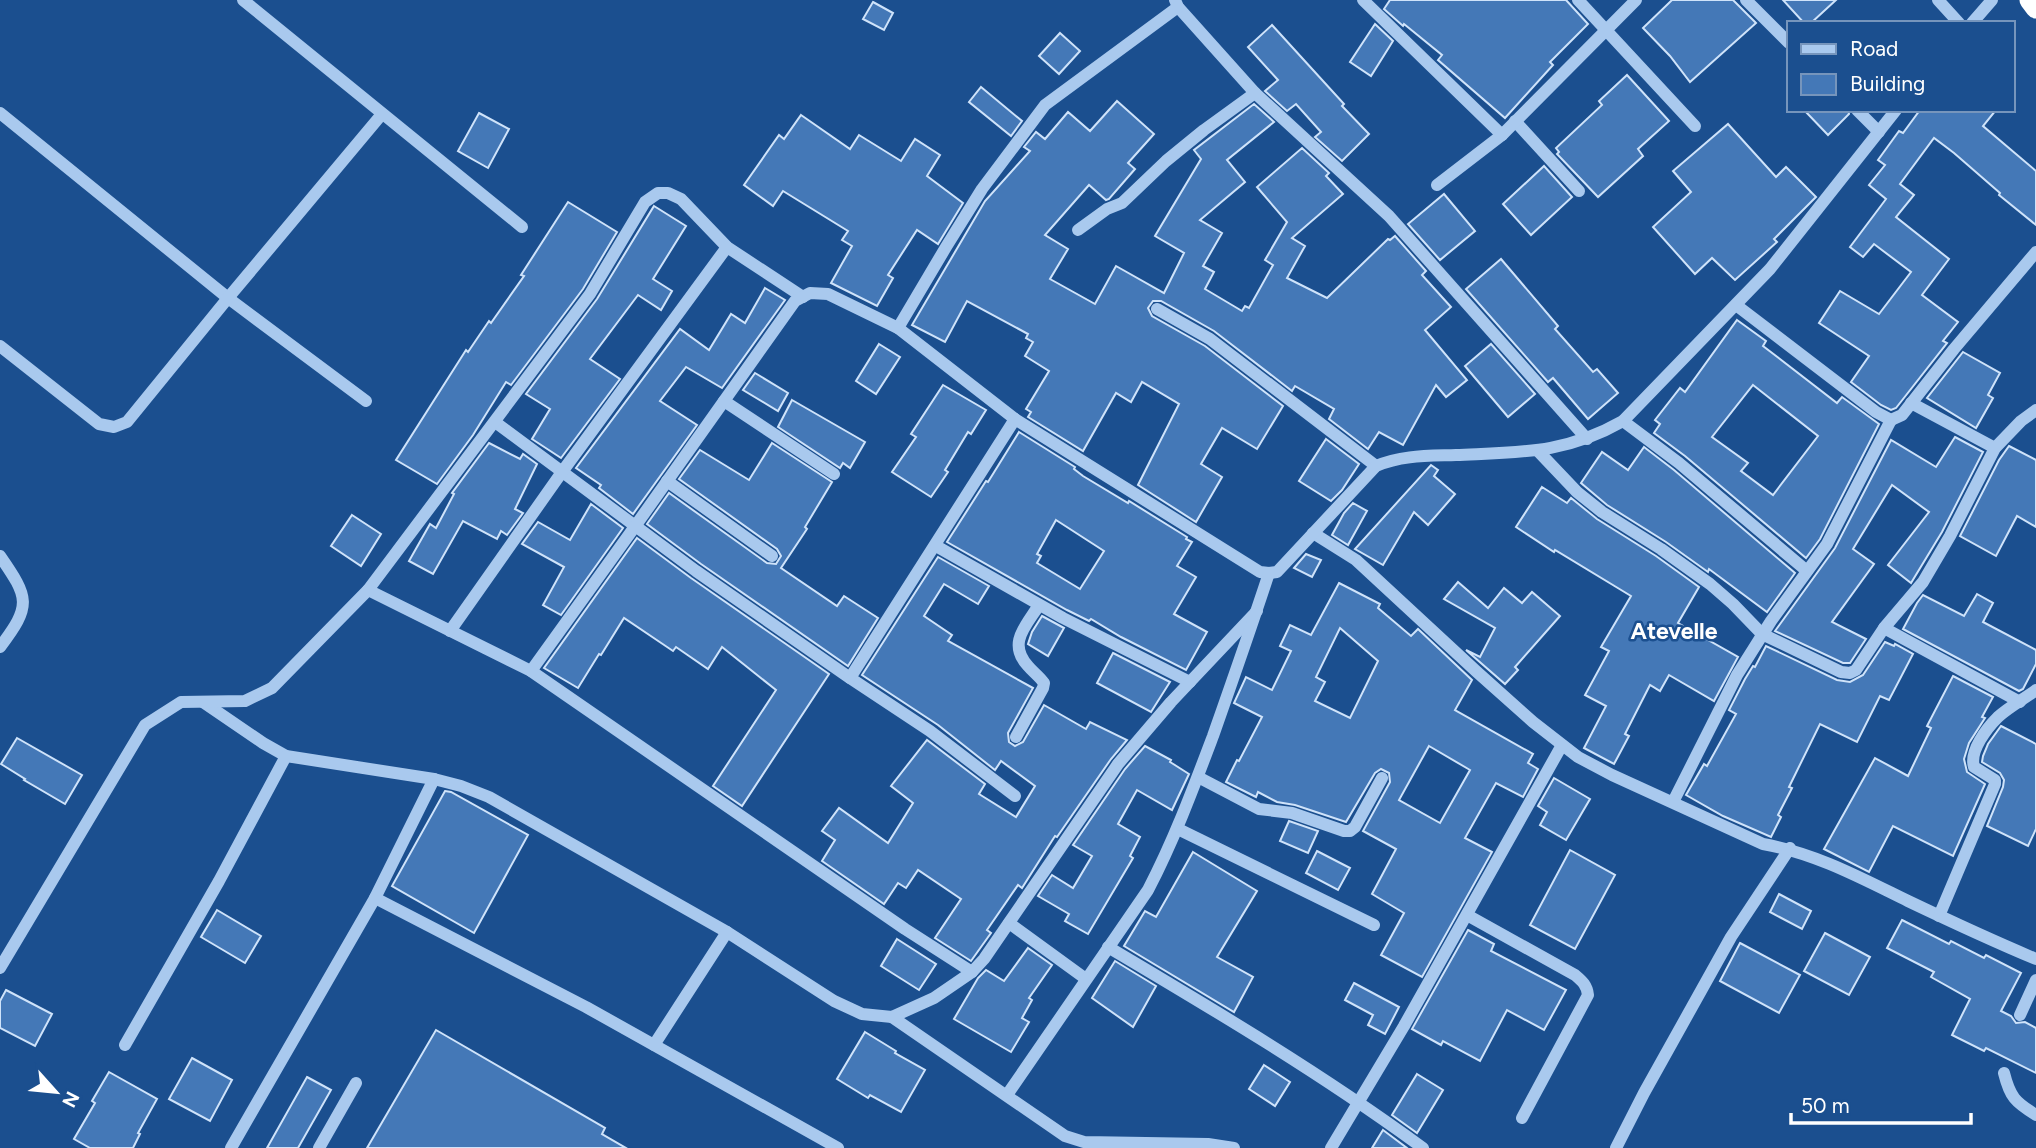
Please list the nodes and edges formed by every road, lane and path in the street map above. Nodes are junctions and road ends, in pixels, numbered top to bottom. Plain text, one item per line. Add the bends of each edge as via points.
1 (243, 0) edge
2 (1363, 0) edge
3 (1578, 0) edge
4 (1636, 0) edge
5 (1746, 0) edge
6 (1938, 0) edge
7 (1992, 0) edge
8 (2030, 0) edge
9 (1176, 3) edge
10 (2036, 8) edge
11 (1957, 21) edge
12 (1974, 21) edge
13 (1605, 29) junction
14 (1787, 41) edge
15 (1255, 93) junction
16 (1859, 112) edge
17 (1894, 112) edge
18 (0, 113) edge
19 (382, 114) junction
20 (1515, 121) junction
21 (1695, 126) dead end
22 (1879, 132) junction
23 (1502, 135) junction
24 (1437, 185) dead end
25 (1580, 191) dead end
26 (522, 227) dead end
27 (1078, 230) dead end
28 (727, 247) junction
29 (2036, 251) edge
30 (803, 296) junction
31 (228, 298) junction
32 (1736, 305) junction
33 (1157, 309) dead end
34 (898, 328) junction
35 (0, 346) edge
36 (366, 401) dead end
37 (724, 401) junction
38 (1911, 403) junction
39 (2036, 410) edge
40 (1014, 419) junction
41 (1891, 420) junction
42 (1623, 421) junction
43 (495, 422) junction
44 (1587, 439) junction
45 (1995, 448) junction
46 (1538, 451) junction
47 (1376, 466) junction
48 (562, 472) junction
49 (834, 474) dead end
50 (667, 481) junction
51 (636, 526) junction
52 (1313, 533) junction
53 (936, 546) junction
54 (0, 556) edge
55 (772, 556) dead end
56 (1807, 571) junction
57 (1269, 573) junction
58 (368, 590) junction
59 (1039, 605) junction
60 (1257, 611) junction
61 (1884, 628) junction
62 (450, 631) junction
63 (1762, 635) junction
64 (0, 647) edge
65 (531, 671) junction
66 (850, 678) junction
67 (1190, 682) junction
68 (2036, 690) edge
69 (203, 702) junction
70 (2020, 702) junction
71 (1016, 737) dead end
72 (1562, 744) junction
73 (286, 756) junction
74 (1198, 777) junction
75 (1382, 778) dead end
76 (434, 779) junction
77 (1014, 796) dead end
78 (1673, 802) junction
79 (1178, 829) junction
80 (1790, 848) junction
81 (375, 898) junction
82 (1467, 915) junction
83 (1939, 916) junction
84 (1009, 923) junction
85 (1374, 925) dead end
86 (727, 932) junction
87 (1108, 947) junction
88 (2036, 959) edge
89 (0, 968) edge
90 (972, 972) junction
91 (1086, 979) junction
92 (2036, 980) edge
93 (2020, 1015) dead end
94 (892, 1017) junction
95 (125, 1045) dead end
96 (654, 1045) junction
97 (2004, 1073) dead end
98 (356, 1083) dead end
99 (1007, 1095) junction
100 (1359, 1101) junction
101 (2036, 1115) edge
102 (1522, 1118) dead end
103 (231, 1148) edge
104 (318, 1148) edge
105 (838, 1148) edge
106 (1234, 1148) edge
107 (1331, 1148) edge
108 (1423, 1148) edge
109 (1616, 1148) edge

1 - 19 street
2 - 23 street
3 - 13 street
4 - 13 street
5 - 14 street
6 - 11 street
7 - 12 street
8 - 10 highway
9 - 15 street
9 - 34 street via 1045,106 982,189
13 - 20 street
13 - 21 street
15 - 27 street via 1195,138 1122,203
15 - 44 street via 1389,216
16 - 22 street
17 - 22 street
18 - 31 street
19 - 26 street
19 - 31 street
20 - 23 street
20 - 25 street
22 - 32 street
23 - 24 street
28 - 30 street
28 - 43 street via 681,198 658,193 645,202 590,294
28 - 48 street
29 - 38 street
30 - 34 street via 828,294
30 - 37 street
31 - 35 street via 127,422 114,427 99,424
31 - 36 street
32 - 41 street
32 - 42 street
33 - 47 street via 1210,339
34 - 40 street
37 - 49 street
37 - 50 street
38 - 41 street
38 - 45 street
39 - 45 street
40 - 53 street
40 - 57 street via 1260,572
41 - 56 street via 1827,544
42 - 44 street
42 - 56 street
43 - 48 street
43 - 58 street
44 - 46 street
45 - 61 street via 1923,582
46 - 47 street via 1412,457
46 - 63 street via 1577,492 1710,584
47 - 52 street
48 - 51 street
48 - 62 street
50 - 51 street
50 - 55 street
51 - 65 street
51 - 66 street
52 - 57 street via 1277,572
52 - 72 street via 1356,560
53 - 59 street
53 - 66 street
54 - 64 street via 23,597 22,612
56 - 63 street
57 - 60 street
58 - 62 street
58 - 69 street via 272,688 245,701
59 - 67 street
59 - 71 street via 1017,646 1044,683
60 - 67 street
60 - 74 street
61 - 63 street via 1850,673
61 - 70 street
62 - 65 street
63 - 78 street
65 - 90 street
66 - 77 street via 930,731
67 - 84 street via 1118,764
68 - 70 street
69 - 73 street
69 - 89 street via 180,702 145,724
70 - 83 street via 1998,717 1973,756 1974,767 1995,784
72 - 78 street via 1578,757
72 - 82 street
73 - 76 street
73 - 95 street
74 - 75 street via 1259,809 1292,813 1344,831 1354,827
74 - 79 street
76 - 81 street
76 - 86 street via 489,797
78 - 80 street via 1763,844
79 - 85 street
79 - 87 street via 1148,890
80 - 83 street
80 - 109 street via 1731,937
81 - 96 street
81 - 103 street
82 - 100 street
82 - 102 street via 1575,975 1588,990
83 - 88 street
84 - 90 street
84 - 91 street
86 - 94 street via 834,1001 862,1014
86 - 96 street
87 - 91 street
87 - 100 street
90 - 94 street via 934,998
91 - 99 street
92 - 93 street
94 - 99 street
96 - 105 street
97 - 101 street via 2017,1103
98 - 104 street
99 - 106 street via 1065,1136 1084,1142
100 - 107 street
100 - 108 street

